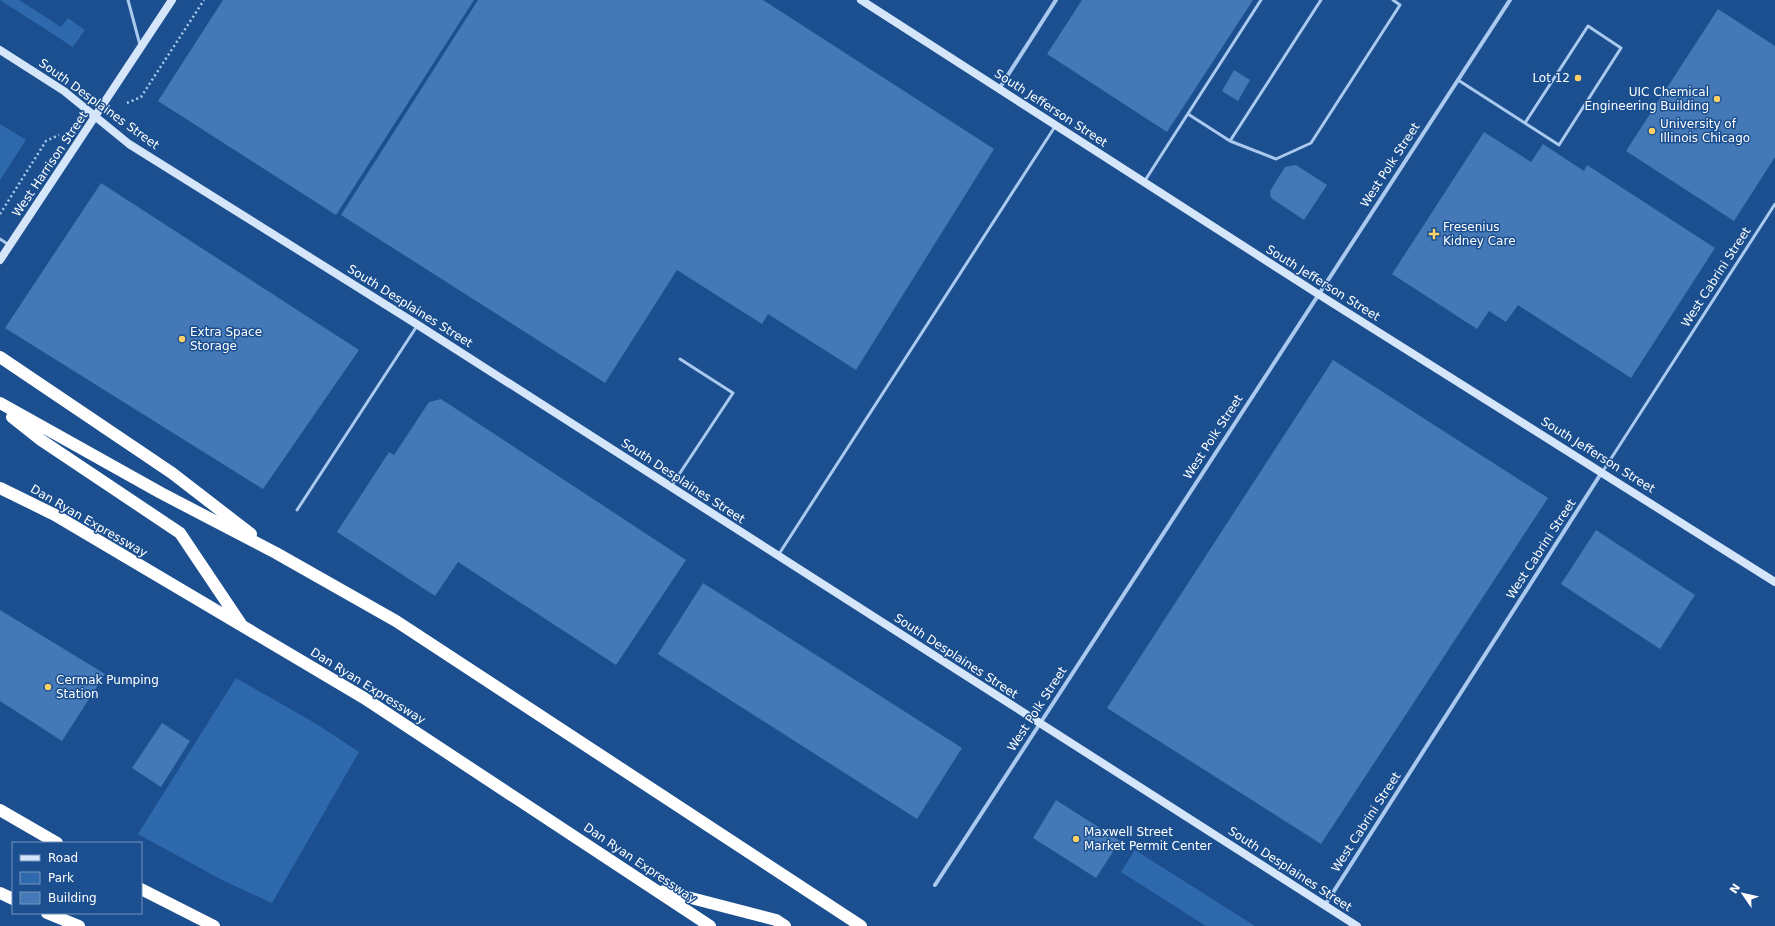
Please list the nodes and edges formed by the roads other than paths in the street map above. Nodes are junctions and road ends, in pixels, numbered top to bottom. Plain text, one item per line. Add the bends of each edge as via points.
1 (128, 0) edge
2 (172, 0) edge
3 (861, 0) edge
4 (1056, 0) edge
5 (1261, 0) edge
6 (1321, 0) edge
7 (1393, 0) edge
8 (1510, 0) edge
9 (141, 47) junction
10 (0, 50) edge
11 (1458, 80) junction
12 (999, 89) junction
13 (1188, 114) junction
14 (95, 117) junction
15 (1525, 124) junction
16 (1056, 125) junction
17 (1230, 141) junction
18 (1144, 182) junction
19 (1775, 204) edge
20 (0, 239) edge
21 (10, 245) junction
22 (0, 260) edge
23 (1318, 294) junction
24 (418, 325) junction
25 (0, 358) edge
26 (680, 359) dead end
27 (0, 403) edge
28 (0, 407) edge
29 (1602, 472) junction
30 (671, 487) junction
31 (0, 488) edge
32 (297, 510) dead end
33 (276, 554) junction
34 (778, 556) junction
35 (1775, 582) edge
36 (243, 627) junction
37 (1040, 724) junction
38 (0, 810) edge
39 (56, 842) edge
40 (934, 885) dead end
41 (656, 889) junction
42 (142, 890) edge
43 (0, 893) edge
44 (12, 899) edge
45 (1325, 905) junction
46 (50, 914) edge
47 (78, 926) edge
48 (214, 926) edge
49 (710, 926) edge
50 (785, 926) edge
51 (861, 926) edge
52 (1358, 926) edge

1 - 9 lane
2 - 9 main road, West Harrison Street
3 - 12 main road, South Jefferson Street
4 - 12 street
5 - 13 lane
6 - 17 lane
7 - 17 lane via 1400,5 1311,143 1276,159
8 - 11 street, West Polk Street
9 - 14 main road, West Harrison Street
10 - 14 main road, South Desplaines Street via 64,91
11 - 15 lane
11 - 23 street, West Polk Street
12 - 16 main road, South Jefferson Street
13 - 17 lane
13 - 18 lane
14 - 21 main road, West Harrison Street
14 - 24 main road, South Desplaines Street via 129,144
15 - 15 lane via 1559,145 1621,48 1588,26
16 - 18 main road, South Jefferson Street
16 - 34 lane
18 - 23 main road, South Jefferson Street
19 - 29 lane, West Cabrini Street
20 - 21 lane
21 - 22 main road, West Harrison Street
23 - 29 main road, South Jefferson Street
23 - 37 street, West Polk Street
24 - 30 main road, South Desplaines Street
24 - 32 lane
25 - 33 highway via 172,473
26 - 30 lane via 733,393
27 - 33 highway via 161,494
28 - 36 highway via 41,440 180,533
29 - 35 main road, South Jefferson Street
29 - 45 street, West Cabrini Street
30 - 34 main road, South Desplaines Street
31 - 36 highway, Dan Ryan Expressway via 55,516
33 - 51 highway via 396,621
34 - 37 main road, South Desplaines Street
36 - 41 highway, Dan Ryan Expressway via 364,698
37 - 40 street, West Polk Street
37 - 45 main road, South Desplaines Street
38 - 39 highway
41 - 49 highway, Dan Ryan Expressway
41 - 50 highway via 776,920
42 - 48 highway
43 - 44 highway
45 - 52 main road, South Desplaines Street
46 - 47 highway

